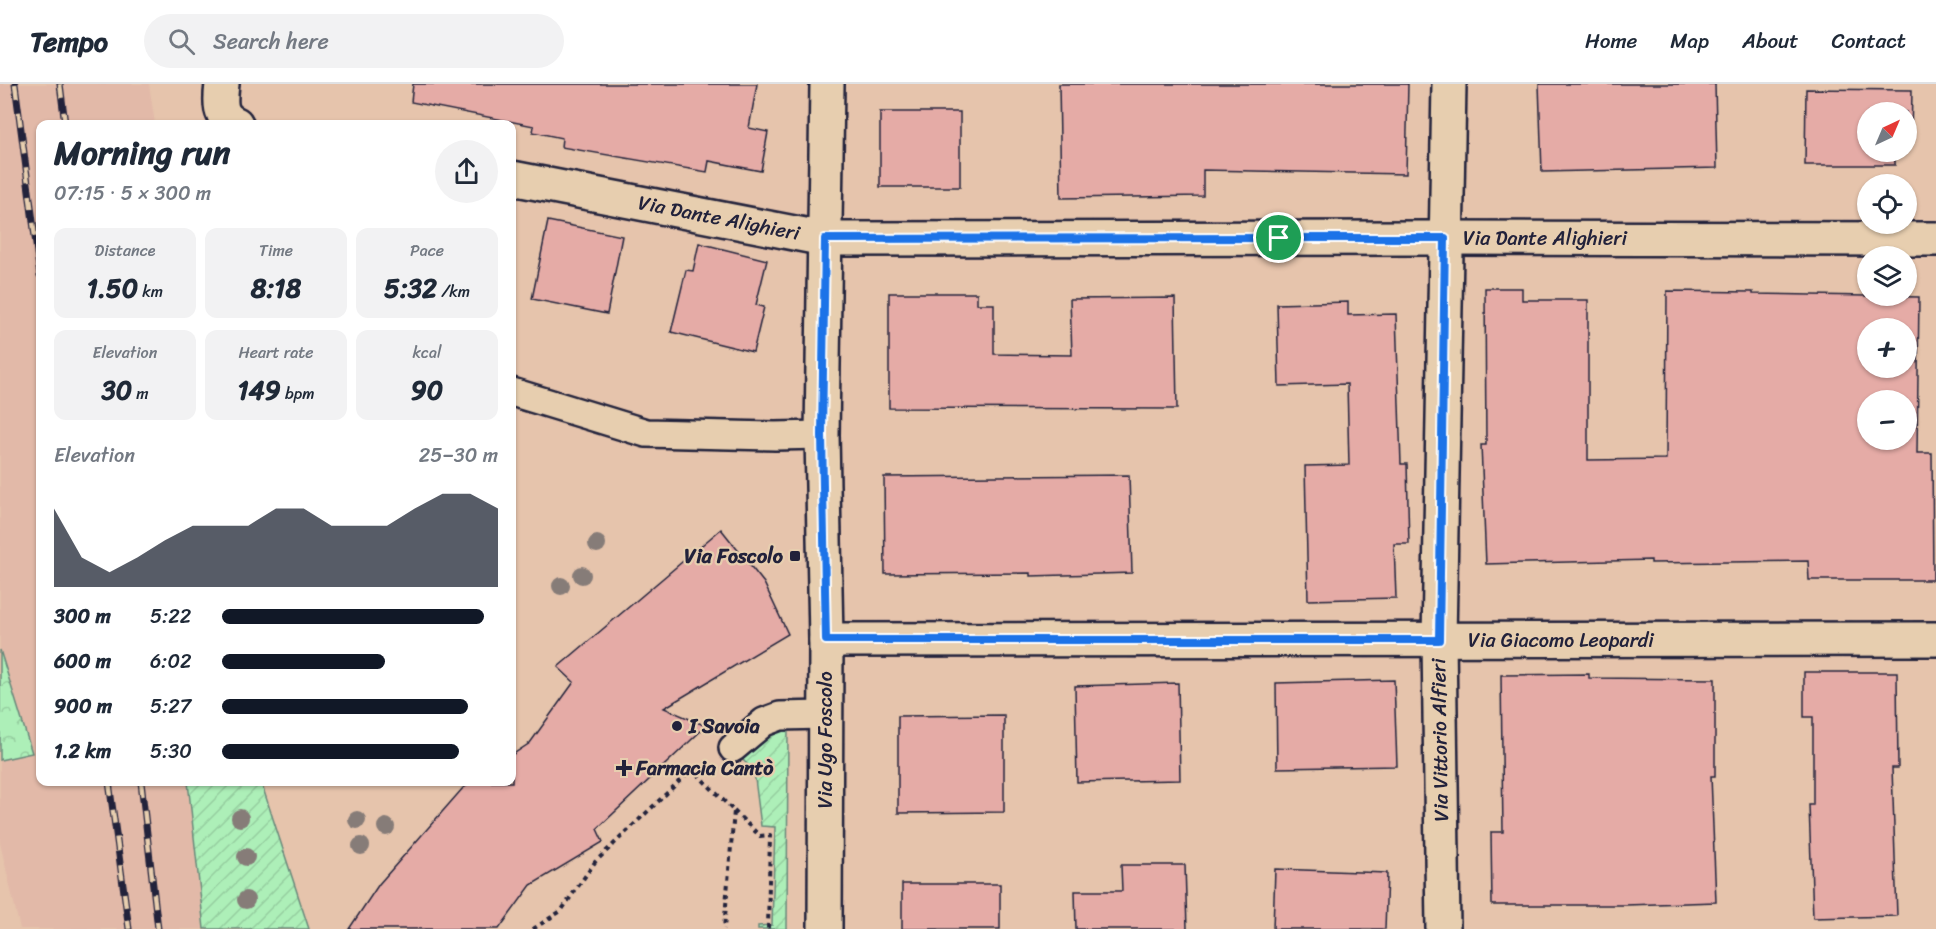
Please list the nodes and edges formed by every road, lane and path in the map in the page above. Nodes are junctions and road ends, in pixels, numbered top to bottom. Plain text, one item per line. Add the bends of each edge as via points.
1 (222, 84) edge
2 (827, 84) edge
3 (1449, 84) edge
4 (230, 120) edge
5 (516, 179) edge
6 (1445, 238) junction
7 (825, 239) junction
8 (1936, 239) edge
9 (516, 393) edge
10 (822, 435) junction
11 (1936, 639) edge
12 (826, 640) junction
13 (1439, 640) junction
14 (825, 715) junction
15 (734, 748) dead end
16 (734, 811) junction
17 (533, 929) edge
18 (724, 929) edge
19 (768, 929) edge
20 (825, 929) edge
21 (1443, 929) edge

1 - 4 street via 220,103
2 - 7 street, Via Ugo Foscolo
3 - 6 street, Via Vittorio Alfieri
5 - 7 street, Via Dante Alighieri
6 - 7 street, Via Dante Alighieri
6 - 8 street, Via Dante Alighieri
6 - 13 street, Via Vittorio Alfieri
7 - 10 street, Via Ugo Foscolo
9 - 10 lane via 646,433
10 - 12 street, Via Ugo Foscolo
11 - 13 street, Via Giacomo Leopardi
12 - 13 street, Via Giacomo Leopardi
12 - 14 street, Via Ugo Foscolo
13 - 21 street, Via Vittorio Alfieri
14 - 15 lane via 780,716 764,722
14 - 20 street, Via Ugo Foscolo
16 - 17 path via 692,769 595,862 561,911
16 - 18 path
16 - 19 path via 760,836 770,835

